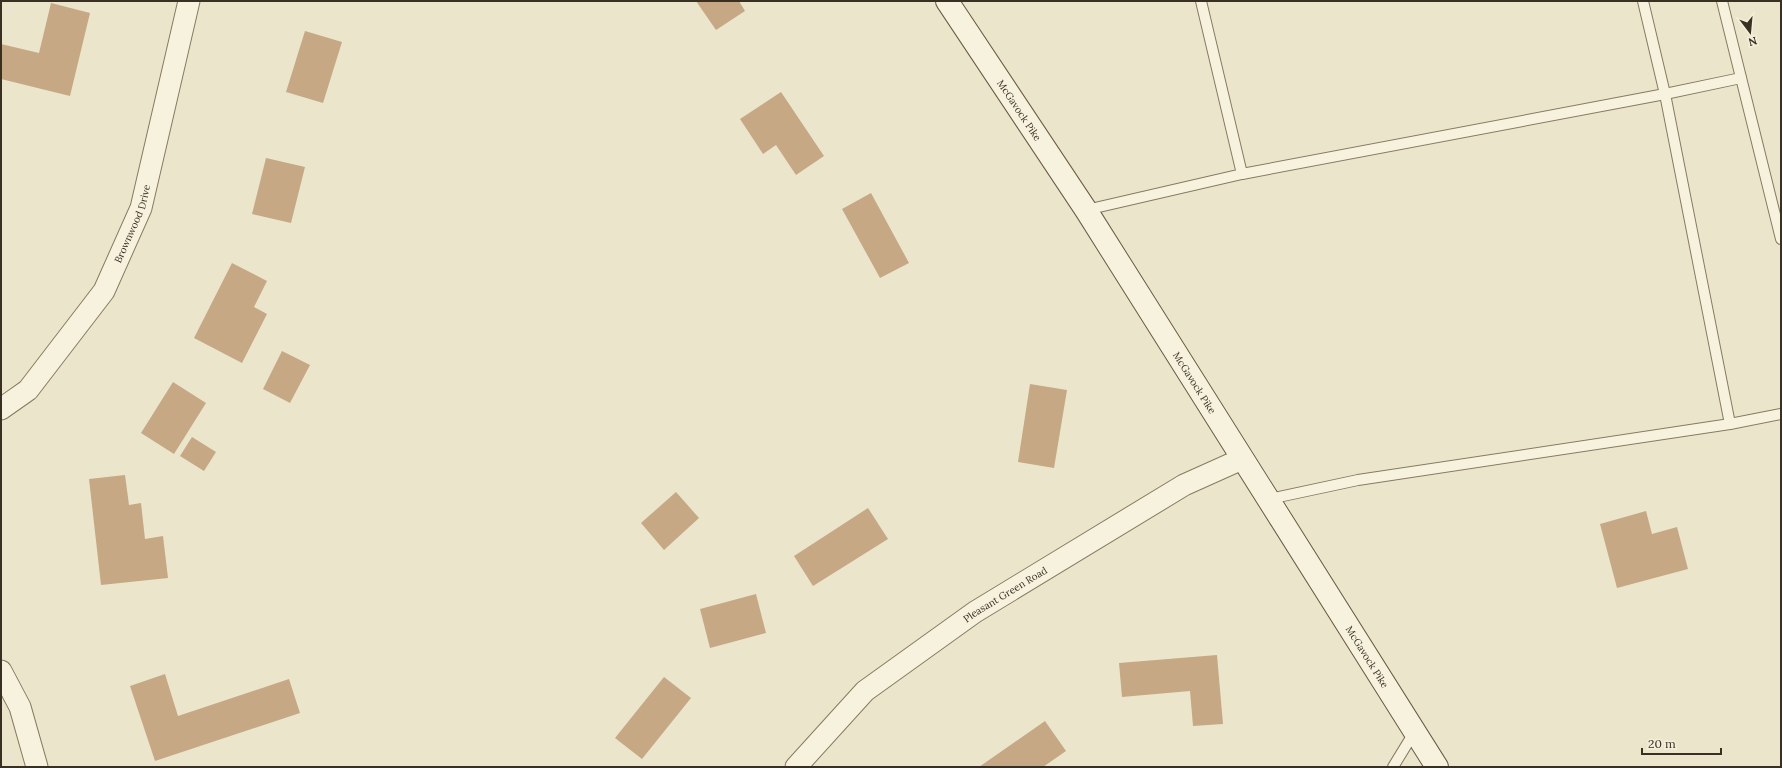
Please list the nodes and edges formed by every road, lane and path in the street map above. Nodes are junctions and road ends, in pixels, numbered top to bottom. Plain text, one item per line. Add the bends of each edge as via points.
1 (189, 1) edge
2 (947, 1) edge
3 (1201, 1) edge
4 (1643, 1) edge
5 (1722, 1) edge
6 (1741, 78) junction
7 (1664, 94) junction
8 (1242, 174) junction
9 (1086, 210) junction
10 (1781, 239) edge
11 (1, 408) edge
12 (1781, 414) edge
13 (1730, 424) junction
14 (1242, 459) junction
15 (1269, 499) junction
16 (1, 671) edge
17 (1415, 732) junction
18 (37, 767) edge
19 (796, 767) edge
20 (1393, 767) edge
21 (1438, 767) edge

1 - 11 street, Brownwood Drive via 141,208 104,291 28,390
2 - 9 main road, McGavock Pike
3 - 8 lane
4 - 7 lane
5 - 6 lane
6 - 7 lane
6 - 10 lane
7 - 8 lane
7 - 13 lane
8 - 9 lane
9 - 14 main road, McGavock Pike
12 - 13 lane
13 - 15 lane via 1358,480
14 - 15 main road, McGavock Pike
14 - 19 street, Pleasant Green Road via 1184,485 975,612 865,691
15 - 17 main road, McGavock Pike
16 - 18 street via 20,707
17 - 20 lane
17 - 21 main road, McGavock Pike

